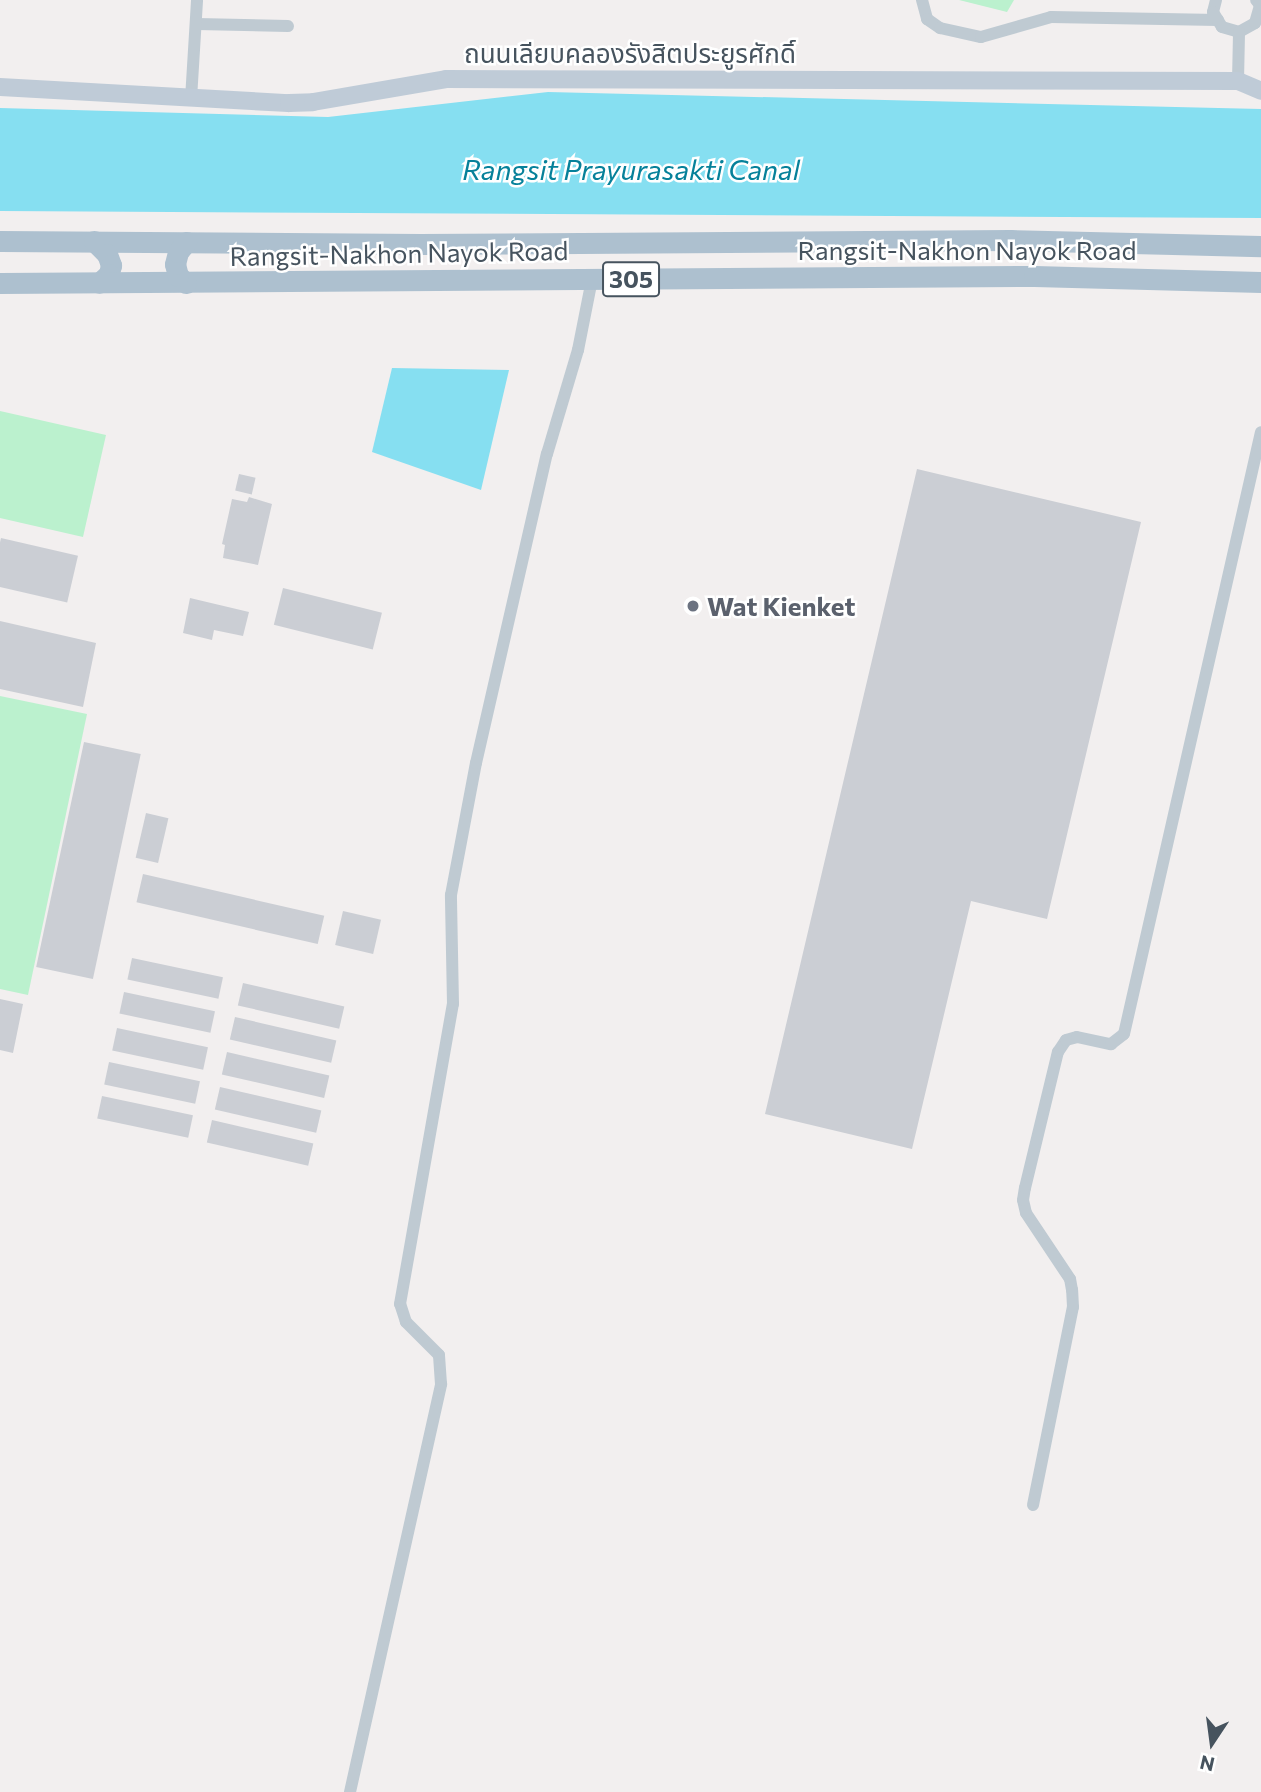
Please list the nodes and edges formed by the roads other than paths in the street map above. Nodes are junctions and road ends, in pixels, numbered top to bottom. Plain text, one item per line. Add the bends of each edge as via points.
1 (197, 0) edge
2 (922, 0) edge
3 (1216, 0) edge
4 (1256, 0) edge
5 (1217, 20) junction
6 (197, 24) junction
7 (288, 26) dead end
8 (1239, 32) junction
9 (1238, 81) junction
10 (0, 87) edge
11 (1261, 91) edge
12 (191, 99) junction
13 (94, 241) junction
14 (0, 242) edge
15 (186, 242) junction
16 (1261, 246) edge
17 (593, 279) junction
18 (1261, 282) edge
19 (0, 283) edge
20 (99, 283) junction
21 (186, 283) junction
22 (1261, 432) edge
23 (1033, 1505) dead end
24 (350, 1792) edge

1 - 6 street
2 - 5 street via 927,19 940,28 981,37 1051,17
3 - 5 street via 1213,12
4 - 8 street via 1260,5 1255,23
5 - 8 street via 1222,27
6 - 7 street
6 - 12 street
8 - 9 street
9 - 11 street, ถนนเลียบคลองรังสิตประยูรศักดิ์
9 - 12 street, ถนนเลียบคลองรังสิตประยูรศักดิ์ via 446,79 313,102
10 - 12 street, ถนนเลียบคลองรังสิตประยูรศักดิ์
13 - 14 main road, Rangsit-Nakhon Nayok Road / 305
13 - 15 main road, Rangsit-Nakhon Nayok Road / 305
13 - 20 main road via 111,265
15 - 16 main road, Rangsit-Nakhon Nayok Road / 305 via 1010,240
15 - 21 main road via 175,264
17 - 18 main road, Rangsit-Nakhon Nayok Road / 305 via 1047,276
17 - 21 main road, Rangsit-Nakhon Nayok Road / 305
17 - 24 street via 578,350 547,454 451,895 453,1004 400,1304 407,1322 439,1356 441,1376
19 - 20 main road, Rangsit-Nakhon Nayok Road / 305
20 - 21 main road, Rangsit-Nakhon Nayok Road / 305
22 - 23 street via 1124,1034 1111,1044 1077,1037 1066,1040 1058,1052 1025,1188 1026,1213 1070,1279 1073,1307

